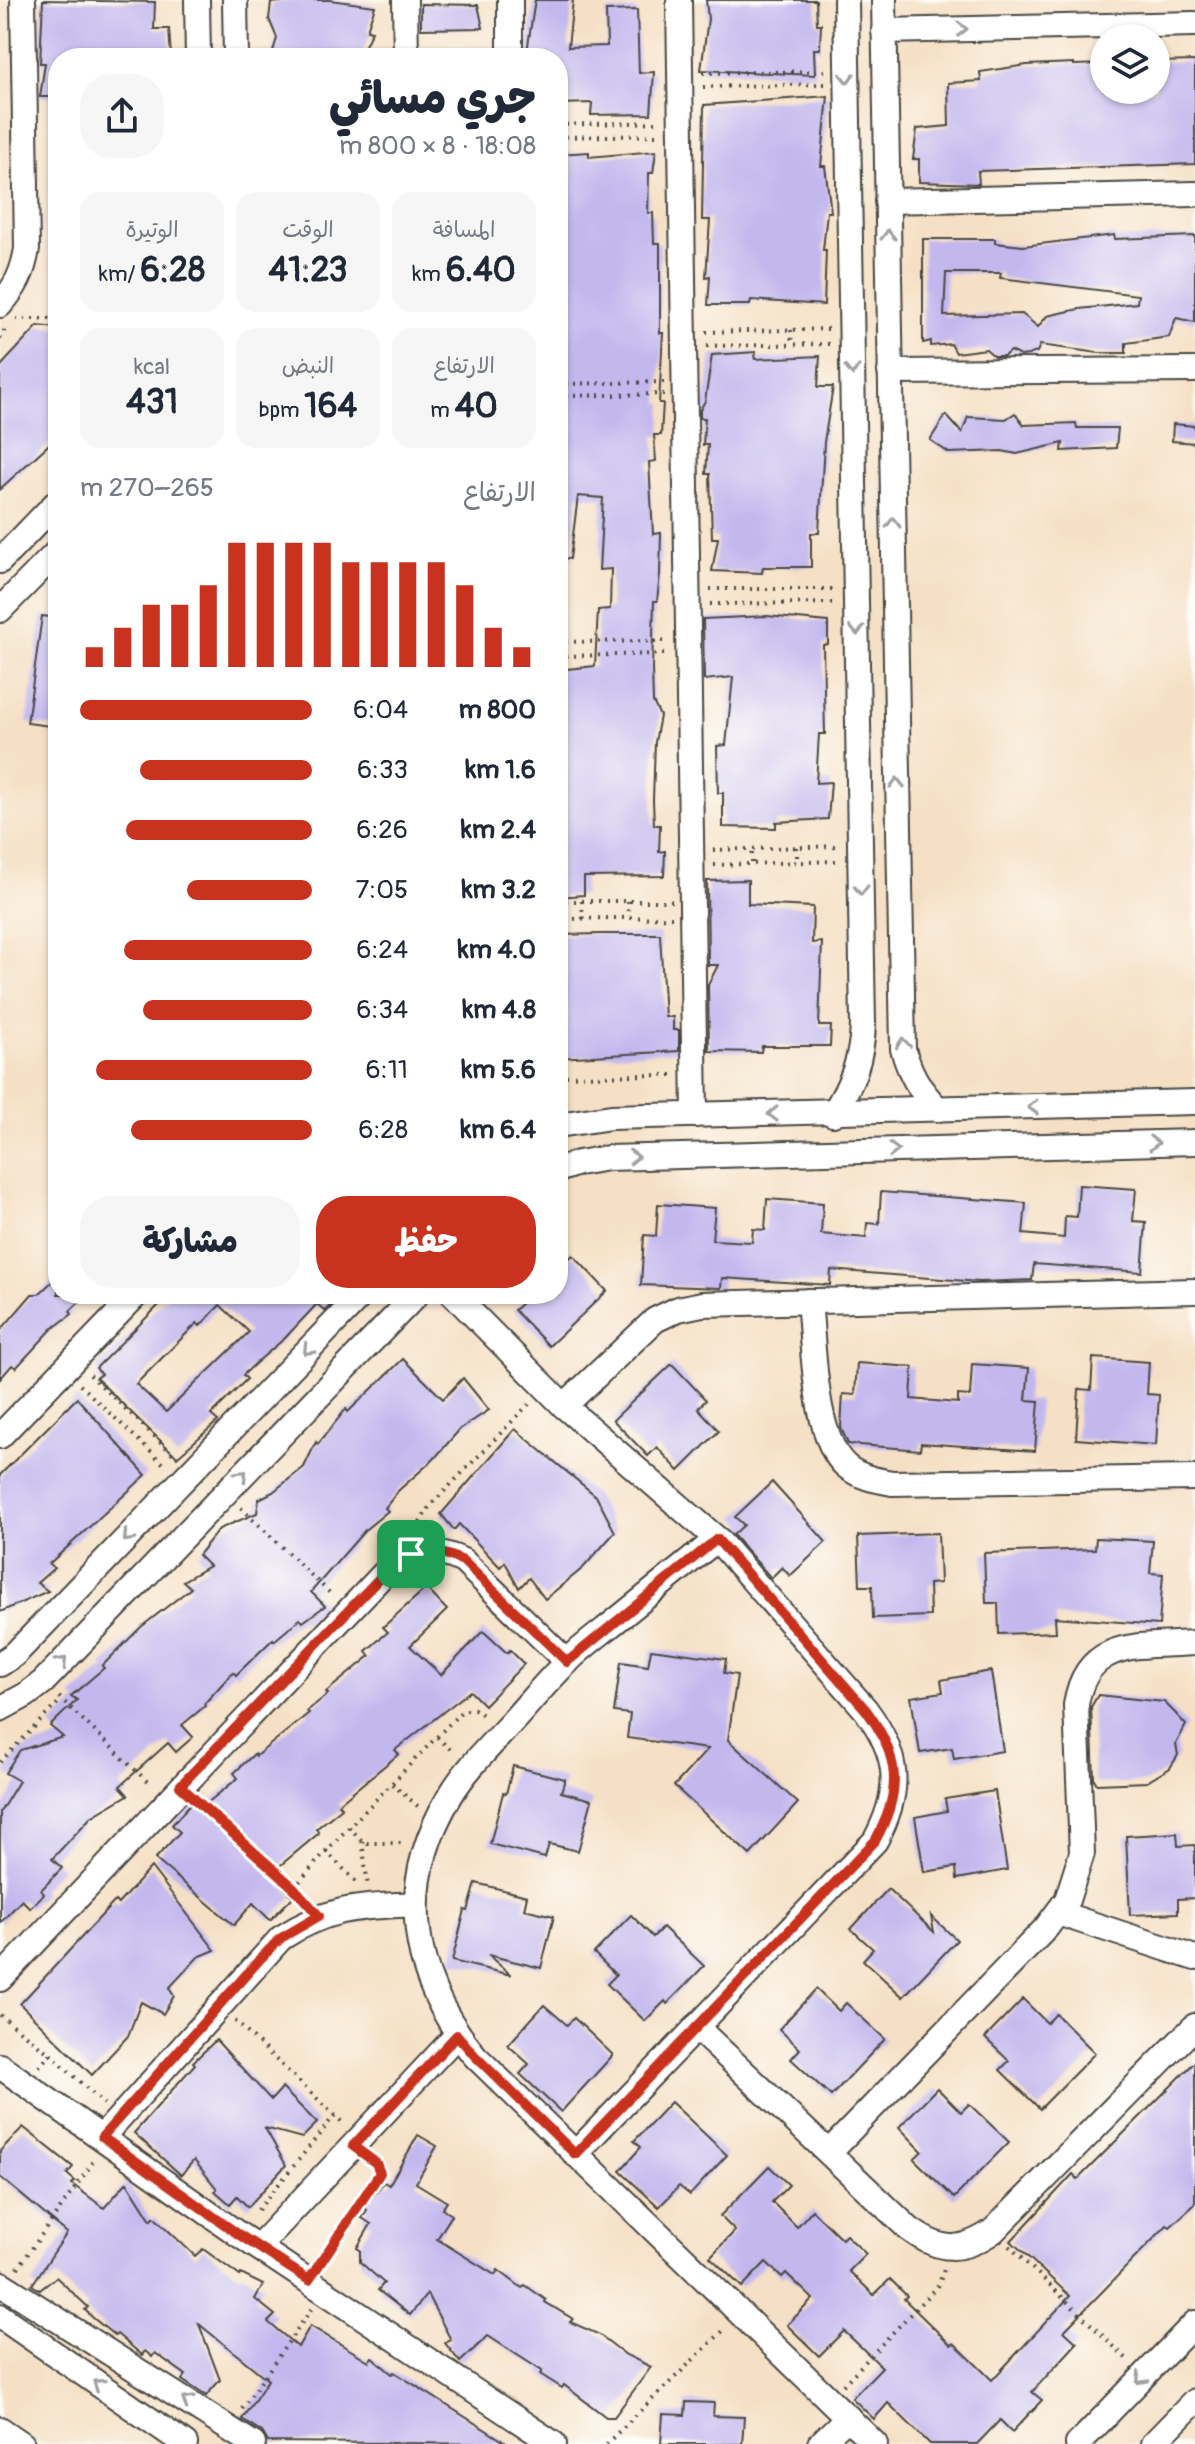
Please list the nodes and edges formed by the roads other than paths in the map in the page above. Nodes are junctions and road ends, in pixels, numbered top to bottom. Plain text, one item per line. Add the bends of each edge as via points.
1 (23, 0) edge
2 (228, 0) edge
3 (235, 0) edge
4 (405, 0) edge
5 (510, 0) edge
6 (679, 0) edge
7 (846, 0) edge
8 (884, 0) edge
9 (197, 1) edge
10 (1195, 24) edge
11 (884, 31) junction
12 (198, 48) edge
13 (236, 48) edge
14 (406, 48) edge
15 (510, 48) edge
16 (1195, 194) edge
17 (887, 201) junction
18 (889, 291) junction
19 (851, 292) junction
20 (3, 312) edge
21 (1195, 370) edge
22 (890, 372) junction
23 (48, 511) edge
24 (0, 561) edge
25 (48, 561) edge
26 (0, 610) edge
27 (1195, 1102) edge
28 (1092, 1105) junction
29 (938, 1109) junction
30 (833, 1114) junction
31 (695, 1115) junction
32 (568, 1123) edge
33 (1195, 1142) edge
34 (1092, 1145) junction
35 (568, 1166) edge
36 (1195, 1291) edge
37 (809, 1301) junction
38 (127, 1304) edge
39 (352, 1304) edge
40 (407, 1304) edge
41 (463, 1304) edge
42 (564, 1406) junction
43 (0, 1436) edge
44 (1195, 1478) edge
45 (183, 1480) junction
46 (204, 1515) junction
47 (717, 1539) junction
48 (1195, 1643) edge
49 (567, 1662) junction
50 (0, 1664) edge
51 (0, 1709) edge
52 (416, 1904) junction
53 (1058, 1913) junction
54 (1195, 1958) edge
55 (0, 1979) edge
56 (1195, 2026) edge
57 (696, 2027) junction
58 (457, 2035) junction
59 (0, 2066) edge
60 (105, 2140) junction
61 (829, 2152) junction
62 (575, 2154) junction
63 (248, 2240) junction
64 (2, 2284) edge
65 (0, 2316) edge
66 (1195, 2323) edge
67 (1195, 2401) edge
68 (848, 2417) junction
69 (0, 2429) edge
70 (1185, 2429) edge
71 (22, 2444) edge
72 (185, 2444) edge
73 (253, 2444) edge
74 (554, 2444) edge
75 (820, 2444) edge
76 (875, 2444) edge
77 (1078, 2444) edge
78 (1153, 2444) edge

1 - 20 street via 27,249 17,287
2 - 9 street
3 - 13 street
4 - 14 street
5 - 15 street
6 - 31 street
7 - 19 street
8 - 11 street
9 - 12 street
11 -> 10 street
11 - 17 street
16 - 17 street
18 -> 17 street
18 - 19 street
18 - 22 street
19 -> 30 street via 862,1048 857,1071
21 - 22 street
29 -> 22 street via 909,1072 903,1049
23 - 24 street
25 - 26 street
27 - 28 street
28 -> 29 street
28 - 34 street
29 - 30 street
30 -> 31 street
31 - 32 street
34 -> 33 street
35 -> 34 street via 608,1158
36 - 37 street
37 - 42 street via 678,1309 655,1320
37 - 44 street via 823,1427 839,1458 868,1479 892,1483
38 - 43 street
39 -> 45 street
46 -> 40 street
41 - 42 street
42 - 47 street
45 - 46 street
45 -> 50 street
51 -> 46 street via 43,1682
47 - 49 street
47 - 57 street via 883,1732 893,1759 895,1788 889,1816 875,1841
48 - 53 street via 1121,1648 1103,1655 1079,1686 1082,1853
49 - 52 street via 451,1793 432,1832
49 - 55 street via 463,1561 429,1550 395,1562
52 - 58 street via 426,1973
52 - 60 street via 358,1906 319,1916 281,1938 118,2118
53 - 54 street
53 - 61 street
56 - 61 street via 993,2231 962,2247 925,2241
57 - 61 street
57 - 62 street
58 - 62 street
58 - 63 street via 356,2142
59 - 60 street
60 - 63 street
62 - 68 street
63 - 74 street
73 -> 64 street
72 -> 65 street
66 -> 77 street
67 - 70 street
68 - 75 street
68 - 76 street
69 - 71 street
70 - 78 street

